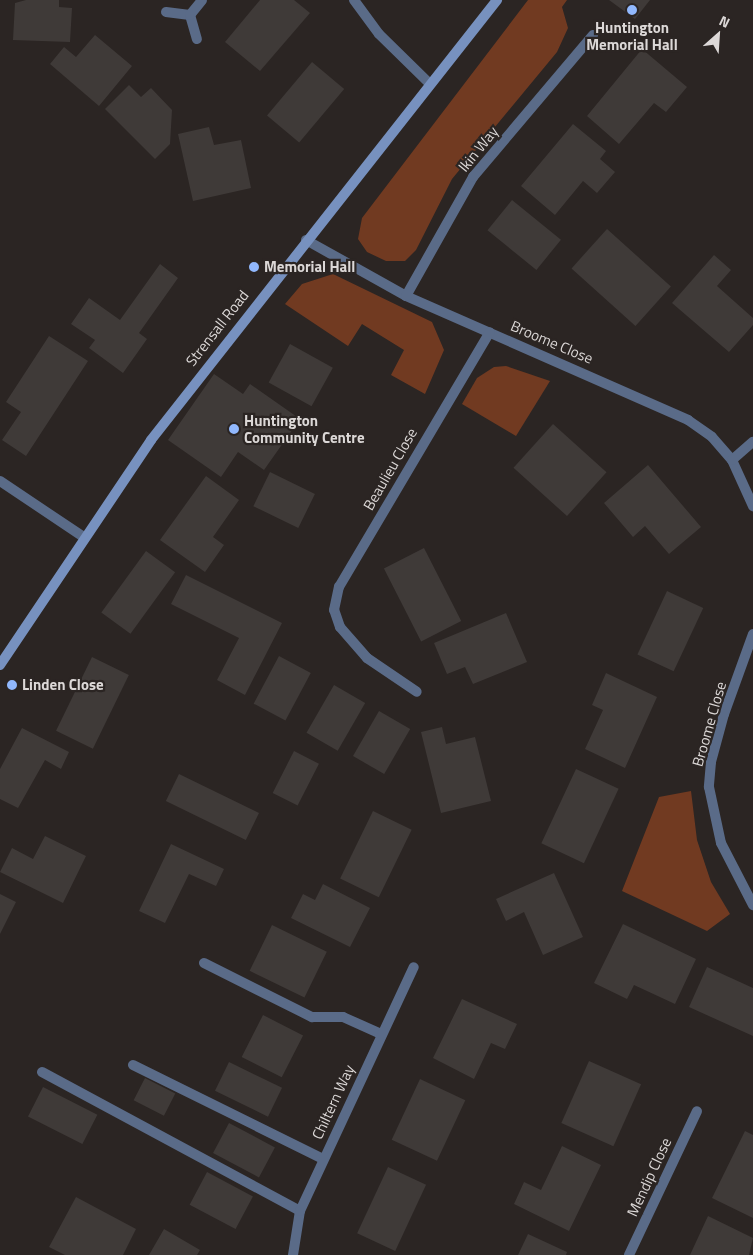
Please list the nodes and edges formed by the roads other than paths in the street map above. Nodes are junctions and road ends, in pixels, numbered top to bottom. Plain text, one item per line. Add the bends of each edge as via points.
1 (202, 0) edge
2 (354, 0) edge
3 (497, 0) edge
4 (166, 12) dead end
5 (190, 15) junction
6 (593, 35) dead end
7 (197, 39) dead end
8 (429, 83) junction
9 (306, 240) junction
10 (406, 296) junction
11 (490, 332) junction
12 (753, 442) edge
13 (732, 460) junction
14 (0, 481) edge
15 (753, 506) edge
16 (85, 538) junction
17 (753, 634) edge
18 (0, 665) edge
19 (417, 692) dead end
20 (753, 905) edge
21 (204, 963) dead end
22 (414, 966) dead end
23 (381, 1034) junction
24 (134, 1065) dead end
25 (42, 1072) dead end
26 (697, 1111) dead end
27 (323, 1159) junction
28 (300, 1211) junction
29 (293, 1255) edge
30 (629, 1255) edge

1 - 5 street
2 - 8 street via 379,34
3 - 8 street, Strensall Road
4 - 5 street
5 - 7 street
6 - 10 street, Ikin Way via 474,177
8 - 9 street, Strensall Road
9 - 10 street, Broome Close
9 - 16 street, Strensall Road via 151,440
10 - 11 street, Broome Close
11 - 13 street, Broome Close via 688,420 712,437
11 - 19 street, Beaulieu Close via 339,587 334,610 340,627 367,658
12 - 13 street
13 - 15 street, Broome Close
14 - 16 street
16 - 18 street, Strensall Road
17 - 20 street, Broome Close via 724,714 711,762 709,787 721,843
21 - 23 street via 312,1017 343,1017
22 - 23 street, Chiltern Way
23 - 27 street, Chiltern Way
24 - 27 street
25 - 28 street
26 - 30 street, Mendip Close
27 - 28 street, Chiltern Way
28 - 29 street, Chiltern Way

